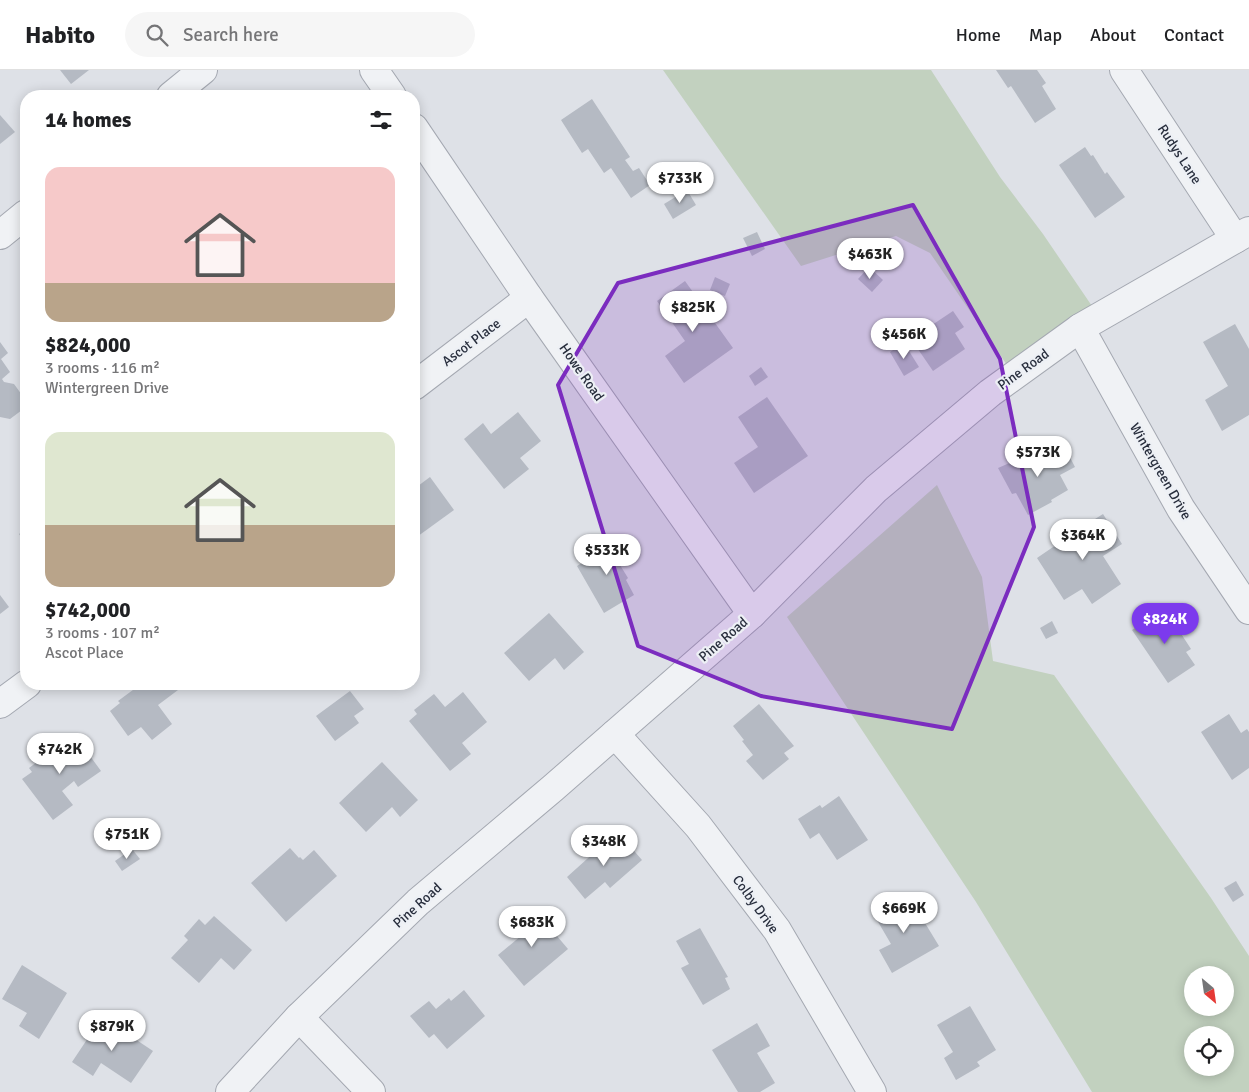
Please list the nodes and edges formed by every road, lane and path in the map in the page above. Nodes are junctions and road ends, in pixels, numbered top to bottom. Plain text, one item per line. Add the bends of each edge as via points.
1 (203, 70) edge
2 (374, 70) edge
3 (1124, 70) edge
4 (178, 90) edge
5 (388, 90) edge
6 (420, 137) edge
7 (20, 219) edge
8 (0, 235) edge
9 (1242, 235) edge
10 (529, 298) junction
11 (1080, 328) junction
12 (420, 381) edge
13 (1249, 610) edge
14 (752, 614) junction
15 (20, 689) edge
16 (0, 704) edge
17 (615, 734) junction
18 (300, 1017) junction
19 (230, 1092) edge
20 (371, 1092) edge
21 (872, 1092) edge

1 - 4 street
2 - 5 street
3 - 9 street, Rudys Lane
6 - 10 street, Howe Road
7 - 8 street
9 - 11 street, Pine Road
10 - 12 street, Ascot Place
10 - 14 street, Howe Road
11 - 13 street, Wintergreen Drive via 1181,509
11 - 14 street, Pine Road via 990,393 876,489
14 - 17 street, Pine Road
15 - 16 street
17 - 18 street, Pine Road via 418,902
17 - 21 street, Colby Drive via 698,826 777,930
18 - 19 street, Pine Road
18 - 20 street

